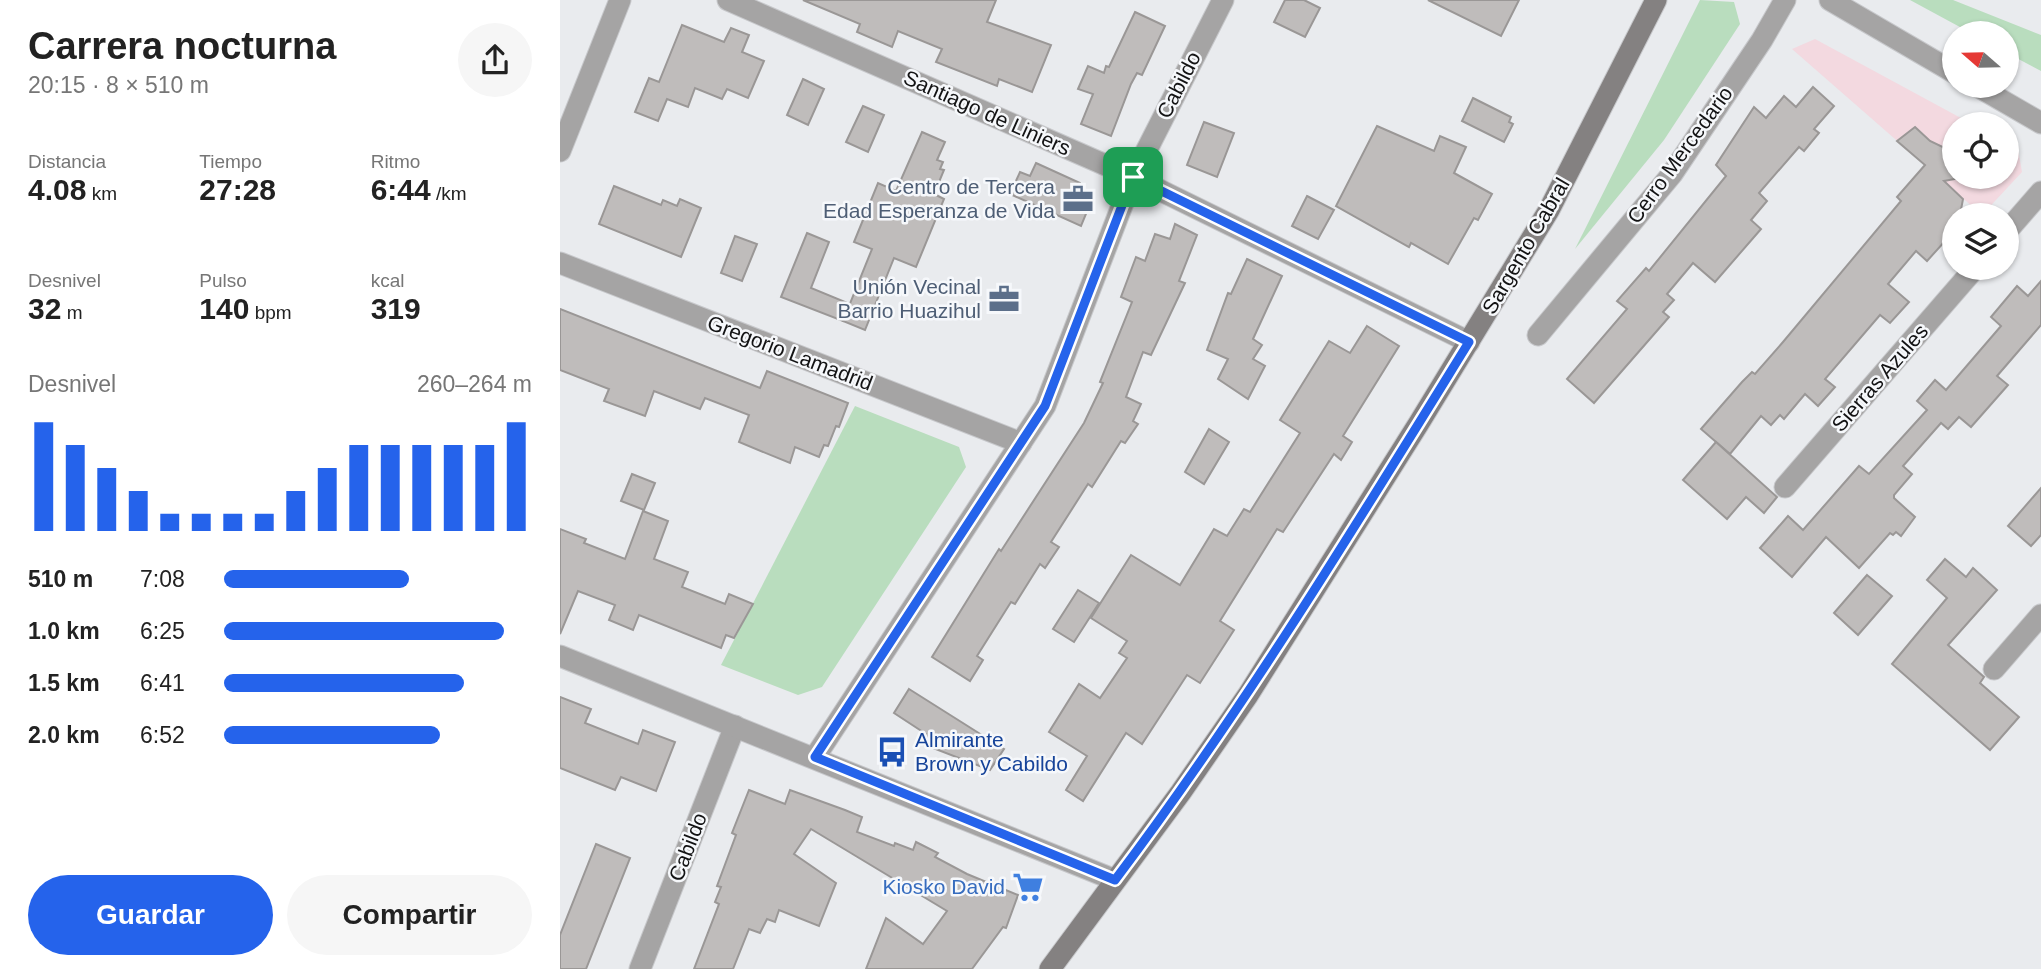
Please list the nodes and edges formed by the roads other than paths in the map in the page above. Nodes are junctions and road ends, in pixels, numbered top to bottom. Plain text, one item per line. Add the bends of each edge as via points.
1 (620, 0) edge
2 (728, 0) edge
3 (1223, 0) edge
4 (1656, 0) edge
5 (1785, 0) edge
6 (1830, 0) edge
7 (1942, 65) edge
8 (1998, 98) edge
9 (2041, 123) edge
10 (560, 152) edge
11 (1133, 177) junction
12 (2041, 192) edge
13 (2019, 217) edge
14 (560, 262) edge
15 (1965, 280) edge
16 (1538, 335) dead end
17 (1469, 342) junction
18 (1021, 443) junction
19 (1785, 487) dead end
20 (2041, 615) edge
21 (560, 656) edge
22 (1994, 669) dead end
23 (736, 726) junction
24 (815, 757) junction
25 (1115, 880) junction
26 (640, 969) edge
27 (1050, 969) edge

1 - 10 street
2 - 11 street, Santiago de Liniers
3 - 11 street, Cabildo
4 - 17 main road, Sargento Cabral via 1549,210
5 - 16 street, Cerro Mercedario via 1672,174
6 - 7 street
8 - 9 street
11 - 17 street, Santiago de Liniers
11 - 18 street, Cabildo via 1045,406
12 - 13 street
14 - 18 street, Gregorio Lamadrid
15 - 19 street, Sierras Azules
17 - 25 main road, Sargento Cabral via 1248,695
18 - 24 street, Cabildo
20 - 22 street
21 - 23 street
23 - 24 street
23 - 26 street, Cabildo
24 - 25 street
25 - 27 main road, Sargento Cabral

